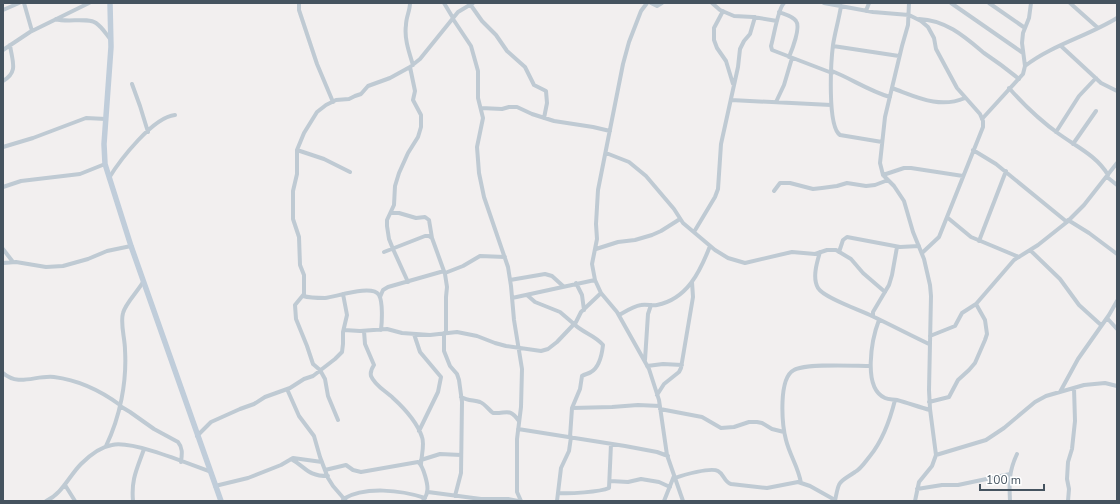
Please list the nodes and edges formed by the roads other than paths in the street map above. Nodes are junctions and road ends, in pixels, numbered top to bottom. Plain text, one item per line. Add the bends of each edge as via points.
1 (19, 3) edge
2 (24, 3) edge
3 (89, 3) edge
4 (110, 3) edge
5 (299, 3) edge
6 (410, 3) edge
7 (444, 3) edge
8 (647, 3) edge
9 (651, 3) edge
10 (662, 3) edge
11 (712, 3) edge
12 (784, 3) edge
13 (824, 3) edge
14 (829, 3) edge
15 (870, 3) edge
16 (909, 3) edge
17 (950, 3) edge
18 (989, 3) edge
19 (1031, 3) edge
20 (1070, 3) edge
21 (472, 4) edge
22 (841, 6) junction
23 (3, 10) edge
24 (723, 11) junction
25 (866, 11) junction
26 (779, 12) junction
27 (909, 15) junction
28 (755, 17) junction
29 (453, 18) junction
30 (1117, 18) edge
31 (55, 19) junction
32 (919, 19) junction
33 (777, 21) junction
34 (1025, 28) junction
35 (1098, 28) junction
36 (32, 31) junction
37 (111, 40) junction
38 (10, 45) junction
39 (833, 46) junction
40 (1061, 46) junction
41 (3, 50) edge
42 (1023, 53) junction
43 (899, 56) junction
44 (791, 58) junction
45 (412, 66) junction
46 (1025, 66) junction
47 (832, 72) junction
48 (1096, 78) junction
49 (1019, 79) junction
50 (3, 81) edge
51 (132, 84) dead end
52 (734, 87) junction
53 (892, 88) junction
54 (1009, 88) junction
55 (1117, 92) edge
56 (890, 97) junction
57 (965, 98) junction
58 (731, 100) junction
59 (332, 102) junction
60 (776, 102) junction
61 (832, 105) junction
62 (481, 108) junction
63 (1096, 112) dead end
64 (175, 116) dead end
65 (106, 118) junction
66 (544, 118) junction
67 (982, 119) junction
68 (610, 131) junction
69 (148, 132) junction
70 (1056, 132) junction
71 (882, 142) junction
72 (1073, 144) junction
73 (3, 147) edge
74 (297, 150) junction
75 (973, 150) junction
76 (606, 153) junction
77 (1117, 163) edge
78 (106, 164) junction
79 (1006, 171) junction
80 (350, 172) dead end
81 (883, 175) junction
82 (963, 176) junction
83 (1108, 176) junction
84 (109, 178) junction
85 (888, 180) junction
86 (1117, 185) edge
87 (3, 187) edge
88 (774, 191) dead end
89 (391, 213) junction
90 (948, 218) junction
91 (680, 219) junction
92 (1068, 221) junction
93 (694, 232) junction
94 (432, 238) junction
95 (979, 241) junction
96 (131, 246) junction
97 (710, 246) junction
98 (897, 246) junction
99 (919, 246) junction
100 (3, 249) edge
101 (393, 249) junction
102 (596, 249) junction
103 (1030, 250) junction
104 (384, 252) dead end
105 (820, 252) junction
106 (840, 252) junction
107 (922, 253) junction
108 (1117, 254) edge
109 (504, 257) junction
110 (1018, 257) junction
111 (12, 262) junction
112 (3, 263) edge
113 (444, 272) junction
114 (510, 280) junction
115 (595, 280) junction
116 (143, 282) junction
117 (408, 282) junction
118 (692, 282) junction
119 (576, 283) junction
120 (563, 286) junction
121 (884, 292) junction
122 (600, 293) junction
123 (343, 294) junction
124 (527, 294) junction
125 (303, 296) junction
126 (380, 298) junction
127 (512, 298) junction
128 (1117, 301) edge
129 (976, 304) junction
130 (651, 305) junction
131 (584, 310) junction
132 (619, 315) junction
133 (873, 316) junction
134 (1106, 318) junction
135 (879, 320) junction
136 (574, 324) junction
137 (1101, 325) junction
138 (1117, 329) edge
139 (344, 330) junction
140 (381, 330) junction
141 (364, 331) junction
142 (445, 333) junction
143 (414, 334) junction
144 (930, 336) junction
145 (929, 344) junction
146 (518, 348) junction
147 (645, 361) junction
148 (682, 365) junction
149 (648, 366) junction
150 (870, 366) junction
151 (320, 370) junction
152 (3, 373) edge
153 (1117, 386) edge
154 (1074, 388) junction
155 (287, 389) junction
156 (1060, 392) junction
157 (658, 396) junction
158 (461, 397) junction
159 (895, 400) junction
160 (929, 402) junction
161 (120, 406) junction
162 (660, 407) junction
163 (572, 408) junction
164 (930, 410) junction
165 (338, 420) dead end
166 (519, 421) junction
167 (518, 429) junction
168 (419, 431) junction
169 (784, 432) junction
170 (197, 436) junction
171 (571, 437) junction
172 (611, 444) junction
173 (106, 447) junction
174 (144, 449) junction
175 (1017, 454) dead end
176 (461, 455) junction
177 (936, 455) junction
178 (668, 456) junction
179 (291, 459) junction
180 (180, 462) junction
181 (322, 462) junction
182 (421, 462) junction
183 (325, 470) junction
184 (211, 472) junction
185 (1010, 474) junction
186 (328, 476) junction
187 (674, 477) junction
188 (610, 481) junction
189 (801, 483) junction
190 (65, 485) junction
191 (216, 486) junction
192 (670, 486) junction
193 (917, 489) junction
194 (428, 492) junction
195 (558, 493) junction
196 (455, 496) junction
197 (424, 499) edge
198 (459, 499) edge
199 (344, 500) edge
200 (835, 500) edge
201 (46, 501) edge
202 (75, 501) edge
203 (133, 501) edge
204 (221, 501) edge
205 (520, 501) edge
206 (557, 501) edge
207 (664, 501) edge
208 (683, 501) edge
209 (915, 501) edge
210 (1010, 501) edge
211 (1068, 501) edge

1 - 23 street
2 - 36 street
3 - 31 street
4 - 37 street
5 - 59 street via 299,10
6 - 45 street via 405,31
7 - 29 street
8 - 68 street via 641,11 629,42
9 - 10 street via 657,6
11 - 24 street
12 - 26 street
13 - 14 street
14 - 22 street
15 - 25 street
16 - 27 street
17 - 42 street
18 - 34 street
19 - 34 street
20 - 35 street
21 - 29 street
21 - 66 street via 482,21 525,68 534,85 546,91
22 - 25 street
22 - 39 street
24 - 28 street via 734,16
24 - 52 street via 714,28 714,40 726,61
25 - 27 street
26 - 33 street
26 - 44 street via 794,18 797,24
27 - 32 street
27 - 43 street
28 - 33 street
28 - 52 street via 750,34 740,49
29 - 45 street
29 - 62 street via 471,46 478,71 478,98
30 - 35 street
31 - 36 street
31 - 37 street via 93,21
32 - 49 street via 937,22 954,30
32 - 57 street via 928,27 940,58
33 - 44 street via 772,49
34 - 42 street
35 - 40 street
36 - 38 street
37 - 65 street
38 - 41 street
38 - 50 street via 13,72
39 - 43 street
39 - 47 street
40 - 46 street via 1044,53
40 - 48 street
42 - 46 street
43 - 53 street
44 - 47 street
44 - 60 street via 784,85
45 - 59 street via 368,86 361,94
45 - 89 street via 415,90 412,100 421,116 421,127 396,179
46 - 49 street
47 - 56 street
47 - 61 street
48 - 55 street
48 - 70 street via 1079,96
49 - 54 street
51 - 69 street
52 - 58 street
53 - 56 street
53 - 57 street via 936,103 950,103
54 - 67 street
54 - 70 street
56 - 71 street
57 - 67 street via 976,108
58 - 60 street
58 - 93 street via 723,129 718,189
59 - 74 street via 317,112 310,121
60 - 61 street
61 - 71 street via 837,133
62 - 66 street via 517,107
62 - 109 street via 483,118 477,147 479,173 484,197
63 - 72 street
64 - 69 street via 164,118
65 - 73 street via 86,118
65 - 78 street
66 - 68 street
67 - 75 street via 983,127
68 - 76 street
69 - 84 street
70 - 72 street
71 - 81 street via 880,163
72 - 83 street via 1100,163
74 - 80 street via 324,159
74 - 125 street via 292,213 299,237 300,265 304,275
75 - 79 street
75 - 82 street
76 - 91 street via 629,162 646,176
76 - 102 street via 598,190
77 - 83 street
78 - 84 street
78 - 87 street via 80,174 21,181
79 - 92 street via 1056,215
79 - 95 street
81 - 82 street via 911,168
81 - 85 street
82 - 90 street
83 - 86 street
83 - 92 street
84 - 96 street
85 - 88 street via 875,185 847,183 822,188 785,183 780,184
85 - 99 street via 904,201
89 - 94 street via 427,218
89 - 101 street via 387,226
90 - 95 street
90 - 107 street via 939,237
91 - 93 street
91 - 102 street via 652,235
92 - 103 street
92 - 108 street
93 - 97 street
94 - 101 street via 425,236
94 - 113 street
95 - 110 street
96 - 111 street via 63,266 46,267
96 - 116 street
97 - 105 street via 728,258 745,263 792,252
97 - 118 street
98 - 99 street
98 - 106 street via 847,237 842,240
98 - 121 street via 892,275
99 - 107 street
100 - 111 street
101 - 104 street
101 - 117 street
102 - 115 street via 592,264
103 - 110 street
103 - 137 street via 1060,279 1079,305
105 - 106 street
105 - 133 street via 816,275 819,289
106 - 121 street via 851,259
107 - 144 street via 930,285
109 - 113 street via 480,256 463,266
109 - 114 street
110 - 129 street
111 - 112 street
113 - 117 street
113 - 142 street via 447,287
114 - 120 street via 548,274
114 - 127 street
115 - 119 street
115 - 122 street
116 - 161 street via 123,312 125,379
116 - 170 street
117 - 126 street via 388,287 383,290
118 - 130 street via 667,301
118 - 148 street via 693,297
119 - 120 street
119 - 131 street via 582,295
120 - 124 street
121 - 133 street
122 - 131 street
122 - 132 street
123 - 125 street via 326,298
123 - 126 street via 373,291
123 - 139 street via 347,315
124 - 127 street
124 - 136 street via 535,302 560,312
125 - 151 street via 295,305 296,319 313,364
126 - 140 street
127 - 146 street
128 - 134 street
129 - 144 street via 962,313 955,326
129 - 160 street via 985,320 987,334 982,350 969,370 955,384 949,397
130 - 132 street via 638,306
130 - 147 street via 648,314
131 - 136 street
132 - 147 street
133 - 135 street
134 - 137 street
134 - 138 street
135 - 145 street
135 - 150 street via 873,340
136 - 146 street via 548,349 541,351
136 - 163 street via 591,334 602,345 597,367 582,376
137 - 156 street
139 - 141 street
139 - 151 street via 342,352
140 - 141 street
140 - 143 street
141 - 168 street via 365,344 374,365 372,376 376,385 405,410
142 - 143 street
142 - 146 street via 465,333
142 - 158 street via 444,352 457,374
143 - 168 street via 420,352 441,377 438,392
144 - 145 street
145 - 160 street
146 - 166 street via 522,377
147 - 149 street
148 - 149 street
148 - 157 street via 679,372 664,384
149 - 157 street
150 - 159 street via 877,391 884,398
150 - 169 street via 812,366 790,372 783,392
151 - 155 street
151 - 165 street
152 - 161 street via 16,380 47,376 74,382 99,392
153 - 154 street via 1105,384
154 - 156 street
154 - 211 street via 1075,421 1068,462
155 - 170 street via 211,422
155 - 181 street via 299,416 314,436
156 - 177 street via 1035,402 986,440
157 - 162 street
158 - 166 street via 483,403 493,413 509,411
158 - 176 street
159 - 164 street
159 - 200 street via 888,426 880,441 856,472 843,479
160 - 164 street
161 - 173 street
161 - 180 street via 178,442 182,452
162 - 163 street via 630,405
162 - 169 street via 702,417 721,428 757,422
162 - 178 street
163 - 171 street
164 - 177 street
166 - 167 street
167 - 171 street
167 - 205 street via 516,492
168 - 182 street via 423,442
169 - 189 street via 798,467
170 - 184 street
171 - 172 street
171 - 195 street via 569,451 561,468
172 - 178 street
172 - 188 street
173 - 174 street via 120,444
173 - 190 street via 80,466
174 - 180 street
174 - 203 street via 133,480
175 - 185 street
176 - 182 street via 440,454
176 - 196 street via 461,473
177 - 193 street
178 - 187 street
179 - 181 street
179 - 186 street via 309,473
179 - 191 street via 248,478
180 - 184 street
181 - 183 street
182 - 183 street via 361,472 346,465
182 - 194 street
183 - 186 street
184 - 191 street
185 - 193 street via 958,485
185 - 210 street
186 - 199 street
187 - 189 street via 716,470 731,484 767,488 794,482
187 - 192 street
187 - 208 street
188 - 192 street via 628,482 642,479
188 - 195 street via 607,489
189 - 200 street
190 - 201 street
190 - 202 street
191 - 204 street
192 - 207 street
193 - 209 street
194 - 196 street
194 - 197 street
195 - 206 street
196 - 198 street
197 - 199 street via 388,491 354,494
198 - 205 street

